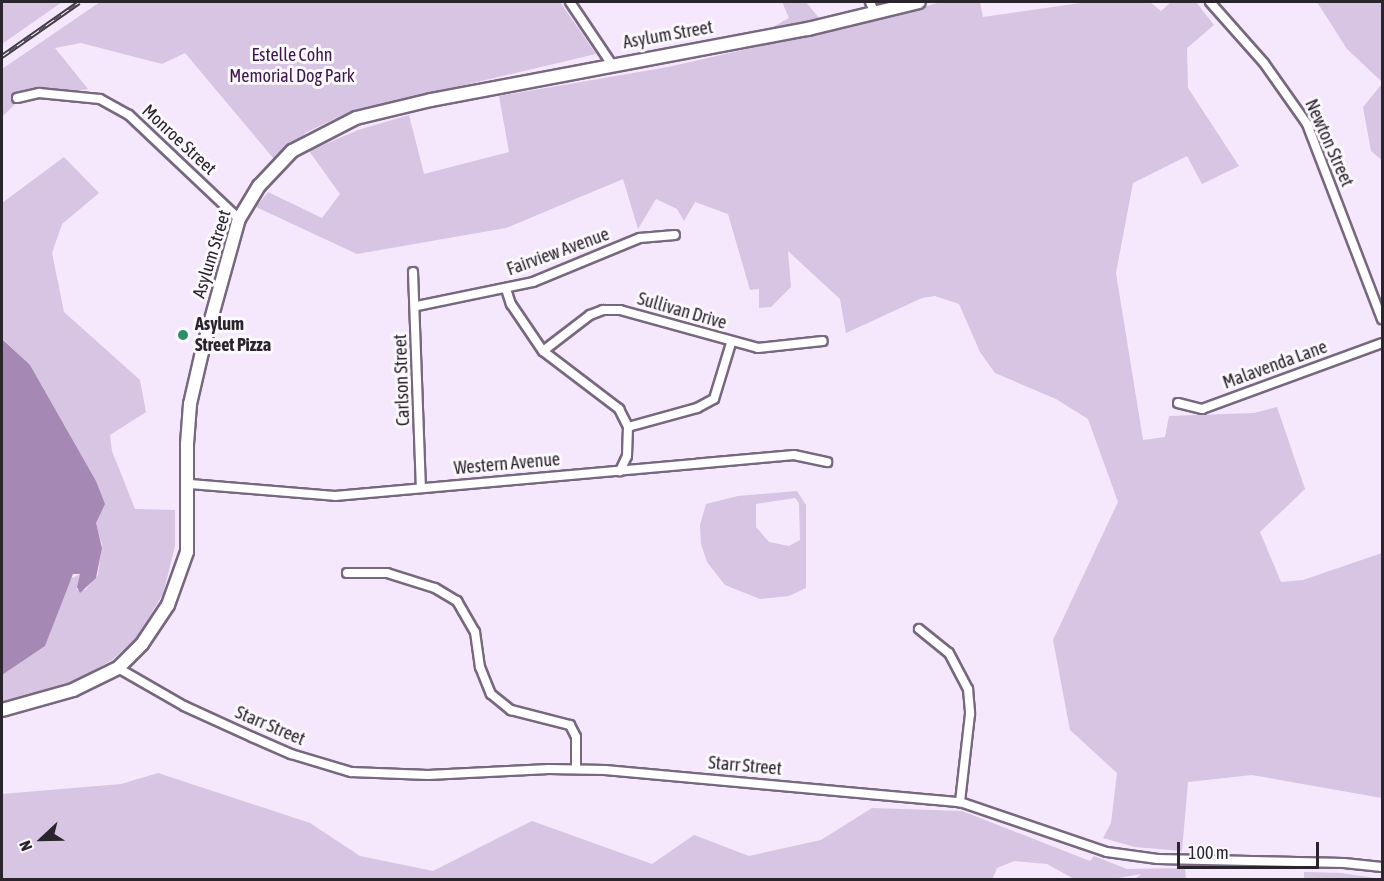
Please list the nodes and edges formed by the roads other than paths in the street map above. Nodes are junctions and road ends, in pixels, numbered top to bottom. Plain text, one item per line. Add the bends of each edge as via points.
1 (570, 2) edge
2 (870, 2) edge
3 (919, 2) edge
4 (1210, 2) edge
5 (875, 14) junction
6 (611, 63) junction
7 (18, 98) dead end
8 (239, 219) junction
9 (675, 235) dead end
10 (413, 272) dead end
11 (506, 289) junction
12 (417, 306) junction
13 (1381, 313) edge
14 (824, 341) dead end
15 (731, 343) junction
16 (1383, 343) edge
17 (543, 351) junction
18 (1178, 403) dead end
19 (628, 427) junction
20 (827, 462) dead end
21 (620, 471) junction
22 (190, 484) junction
23 (421, 488) junction
24 (347, 573) dead end
25 (919, 629) dead end
26 (118, 668) junction
27 (2, 710) edge
28 (576, 769) junction
29 (960, 802) junction
30 (1383, 867) edge

1 - 6 street
2 - 5 street
3 - 5 street, Asylum Street
4 - 13 street, Newton Street via 1264,63 1302,116
5 - 6 street, Asylum Street
6 - 8 street, Asylum Street via 430,100 334,127 292,151 276,166
7 - 8 street, Monroe Street via 39,93 100,99 129,115
8 - 22 street, Asylum Street via 190,404
9 - 11 street, Fairview Avenue via 640,238
10 - 12 street, Carlson Street
11 - 12 street, Fairview Avenue
11 - 17 street via 511,304
12 - 23 street, Carlson Street
14 - 15 street, Sullivan Drive via 758,348
15 - 17 street, Sullivan Drive via 620,310 603,310
15 - 19 street via 714,399 698,408
16 - 18 street, Malavenda Lane via 1202,409
17 - 19 street via 619,409
19 - 21 street via 627,456
20 - 21 street, Western Avenue via 794,455
21 - 23 street, Western Avenue
22 - 23 street, Western Avenue via 335,496
22 - 26 street, Asylum Street via 187,552 177,586 158,623
24 - 28 street via 387,573 435,588 457,601 475,632 480,668 491,694 511,710 570,725 576,737
25 - 29 street via 949,653 969,695
26 - 27 street, Asylum Street via 73,690
26 - 28 street, Starr Street via 184,706 252,737 291,754 351,772 428,776
28 - 29 street, Starr Street
29 - 30 street, Starr Street via 1107,852 1158,859

